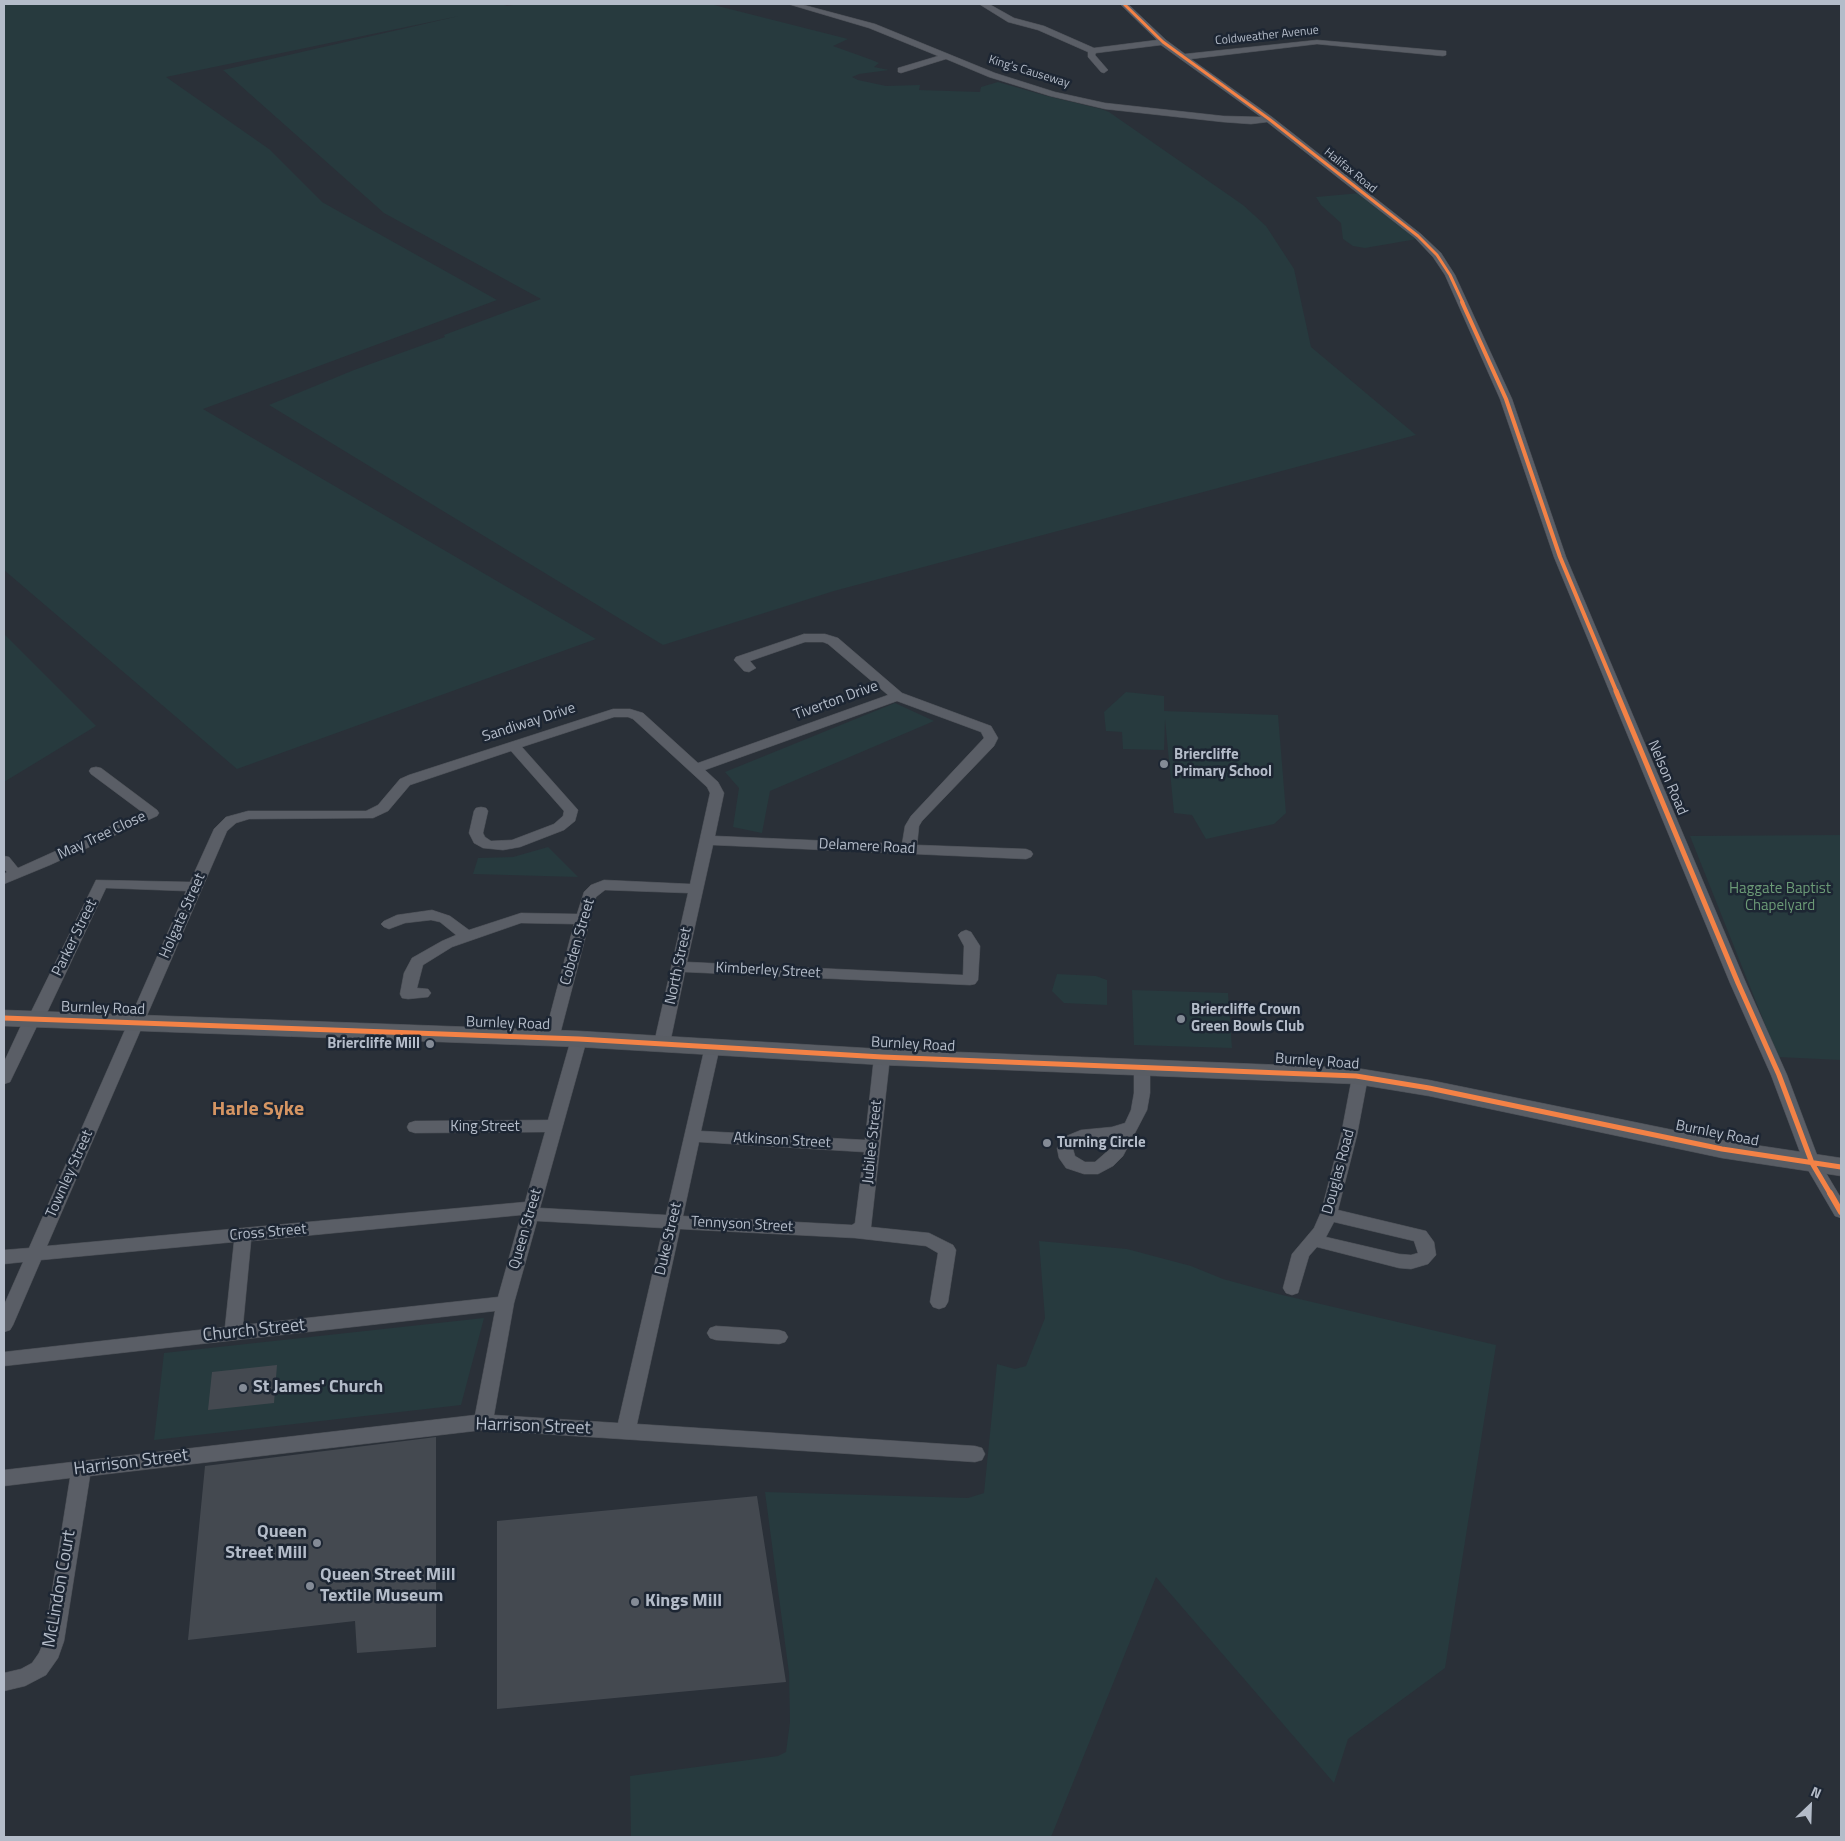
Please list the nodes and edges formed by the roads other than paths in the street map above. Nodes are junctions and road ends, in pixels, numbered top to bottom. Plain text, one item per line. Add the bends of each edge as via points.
1 (792, 4) edge
2 (983, 4) edge
3 (1124, 4) edge
4 (1163, 42) junction
5 (1093, 52) junction
6 (1443, 53) dead end
7 (944, 57) junction
8 (1183, 57) junction
9 (902, 70) dead end
10 (1104, 70) dead end
11 (1269, 119) junction
12 (1506, 399) joint
13 (741, 661) dead end
14 (897, 696) junction
15 (513, 745) junction
16 (695, 769) junction
17 (96, 771) dead end
18 (481, 811) dead end
19 (239, 816) joint
20 (707, 840) junction
21 (909, 849) junction
22 (1026, 854) dead end
23 (4, 860) edge
24 (10, 876) edge
25 (196, 887) junction
26 (697, 888) junction
27 (393, 919) dead end
28 (582, 919) junction
29 (966, 935) dead end
30 (468, 937) junction
31 (679, 967) junction
32 (409, 994) dead end
33 (4, 1018) edge
34 (34, 1019) junction
35 (136, 1023) junction
36 (552, 1038) junction
37 (579, 1039) junction
38 (662, 1043) junction
39 (712, 1046) junction
40 (882, 1057) junction
41 (1142, 1067) junction
42 (1360, 1077) junction
43 (4, 1078) edge
44 (555, 1126) junction
45 (415, 1127) dead end
46 (1131, 1127) dead end
47 (692, 1136) junction
48 (872, 1146) junction
49 (1812, 1163) junction
50 (1841, 1167) edge
51 (531, 1211) junction
52 (1841, 1212) edge
53 (1328, 1214) junction
54 (672, 1221) junction
55 (859, 1229) junction
56 (243, 1235) junction
57 (1313, 1240) junction
58 (35, 1254) junction
59 (4, 1257) edge
60 (1292, 1288) dead end
61 (939, 1302) dead end
62 (505, 1303) junction
63 (4, 1325) edge
64 (233, 1333) junction
65 (716, 1333) dead end
66 (779, 1337) dead end
67 (4, 1359) edge
68 (483, 1422) junction
69 (626, 1431) junction
70 (975, 1454) dead end
71 (80, 1469) junction
72 (4, 1478) edge
73 (4, 1682) edge

1 - 7 street, King's Causeway via 872,26
2 - 5 street via 1012,20 1041,28
3 - 4 street, Halifax Road
4 - 5 street
4 - 8 street, Halifax Road
5 - 10 street via 1091,55
6 - 8 street, Coldweather Avenue via 1317,42
7 - 9 street
7 - 11 street, King's Causeway via 1017,84 1105,106 1223,119
8 - 11 street, Halifax Road
11 - 12 street, Halifax Road via 1418,236 1437,255 1450,275
12 - 49 street, Nelson Road via 1560,557 1788,1097
13 - 14 street via 804,638 825,638 833,641
14 - 16 street, Tiverton Drive
14 - 21 street, Tiverton Drive via 977,724 986,729 991,738 990,743 916,819
15 - 16 street, Sandiway Drive via 613,713 630,713 638,716
15 - 18 street via 571,810 570,818 559,827 516,844 488,845 479,840 476,833
15 - 19 street, Sandiway Drive via 405,782 382,808 368,815
16 - 20 street, Sandiway Drive via 717,793
17 - 24 street, May Tree Close via 152,813
19 - 25 street, Holgate Street via 221,829
20 - 21 street, Delamere Road
20 - 26 street, Sandiway Drive
21 - 22 street, Delamere Road
23 - 24 street, May Tree Close
25 - 34 street, Parker Street via 102,883
25 - 35 street, Holgate Street
26 - 28 street, Cobden Street via 601,886 589,895
26 - 31 street, North Street
27 - 30 street via 418,915 445,919
28 - 30 street via 521,918
28 - 36 street, Cobden Street
29 - 31 street, Kimberley Street via 972,946 970,980
30 - 32 street via 447,944 417,962
31 - 38 street, North Street
33 - 34 street, Burnley Road
34 - 35 street, Burnley Road
34 - 43 street, Parker Street
35 - 36 street, Burnley Road
35 - 58 street, Townley Street
36 - 37 street, Burnley Road
37 - 38 street, Burnley Road
37 - 44 street, Queen Street
38 - 39 street, Burnley Road
39 - 40 street, Burnley Road
39 - 47 street, Duke Street
40 - 41 street, Burnley Road
40 - 48 street, Jubilee Street
41 - 42 street, Burnley Road
41 - 46 street via 1139,1110
42 - 49 street, Burnley Road via 1429,1088 1722,1149
42 - 53 street, Douglas Road
44 - 45 street, King Street
44 - 51 street, Queen Street
47 - 48 street, Atkinson Street
47 - 54 street, Duke Street
48 - 55 street, Jubilee Street
49 - 50 street
49 - 52 street, Nelson Road
51 - 54 street, Tennyson Street
51 - 56 street, Cross Street
51 - 62 street, Queen Street
53 - 57 street, Douglas Road
53 - 57 street via 1420,1236 1425,1242 1427,1255 1411,1262 1399,1261
54 - 55 street, Tennyson Street
54 - 69 street, Duke Street
55 - 61 street, Tennyson Street via 929,1240 948,1250
56 - 58 street, Cross Street
56 - 64 street
57 - 60 street, Douglas Road via 1301,1254
58 - 59 street, Cross Street
58 - 63 street, Townley Street
62 - 64 street, Church Street
62 - 68 street, Queen Street
64 - 67 street, Church Street
65 - 66 street
68 - 69 street, Harrison Street
68 - 71 street, Harrison Street
69 - 70 street, Harrison Street
71 - 72 street, Harrison Street
71 - 73 street, McLindon Court via 54,1641 48,1658 39,1669 25,1677

